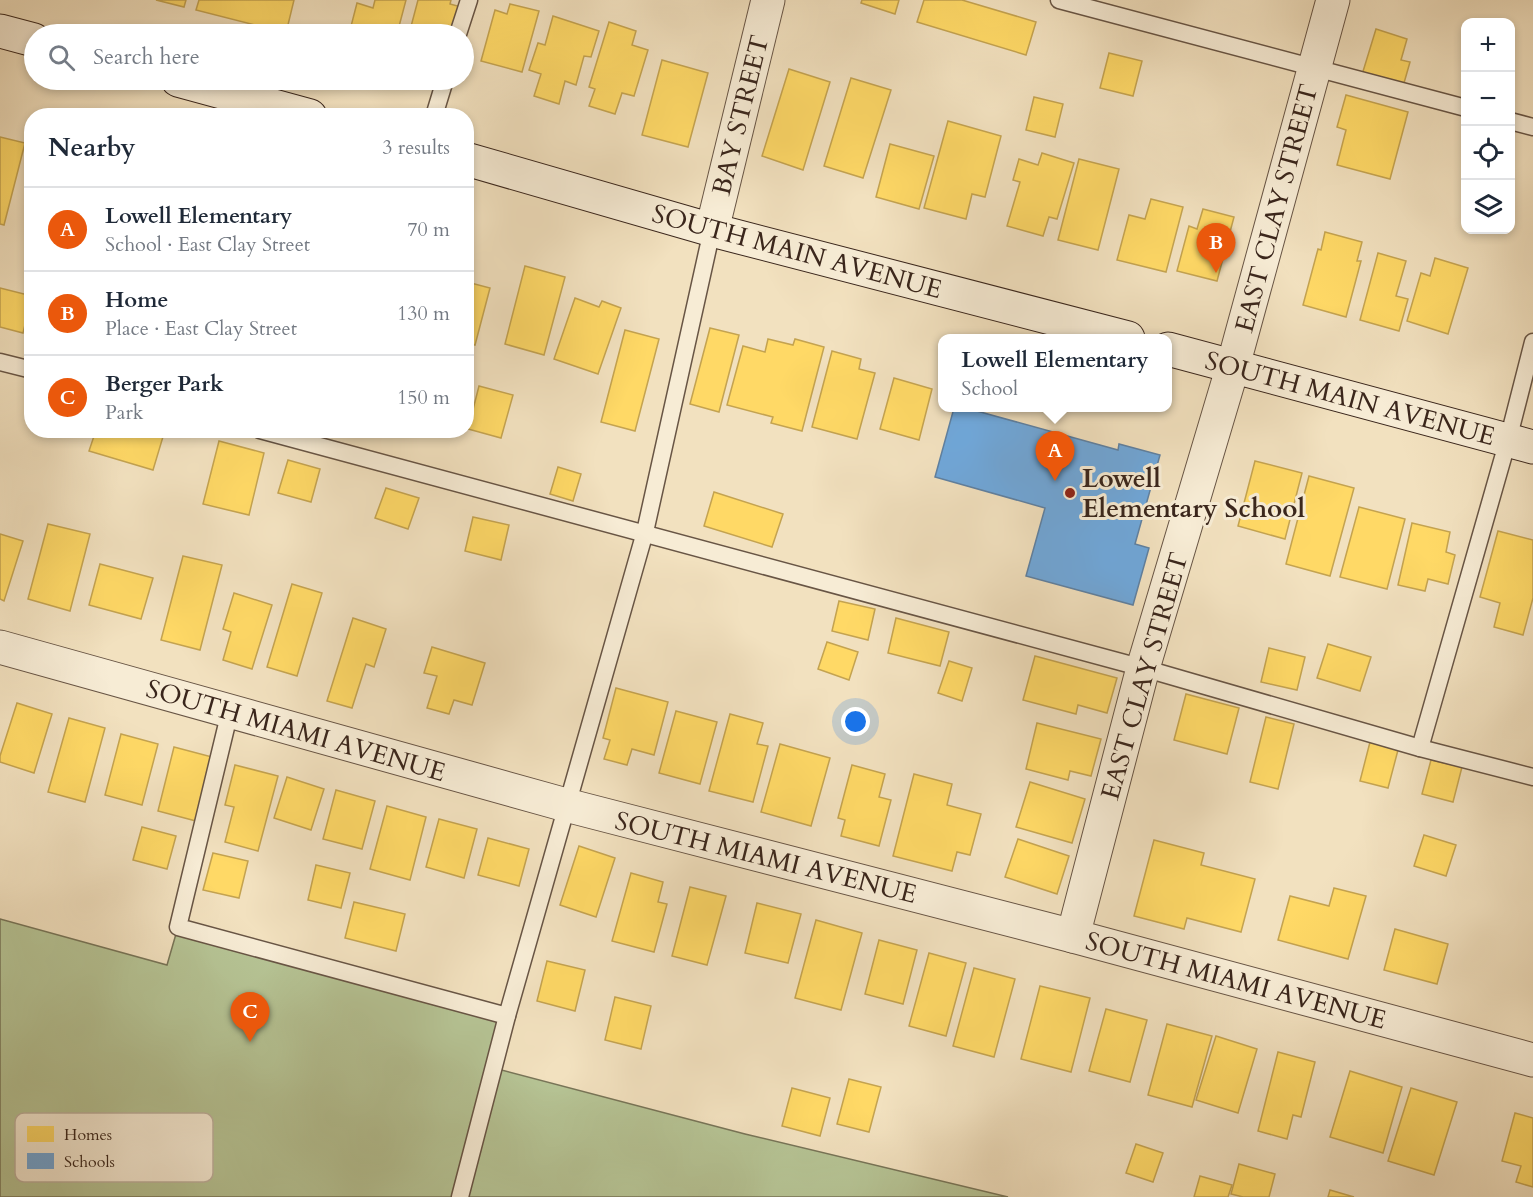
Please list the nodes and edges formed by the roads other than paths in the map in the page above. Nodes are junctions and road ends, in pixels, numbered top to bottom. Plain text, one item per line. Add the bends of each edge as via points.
1 (469, 0) edge
2 (768, 0) edge
3 (1059, 0) edge
4 (1333, 0) edge
5 (461, 24) edge
6 (0, 31) edge
7 (24, 37) edge
8 (1315, 67) junction
9 (215, 90) edge
10 (442, 90) edge
11 (1461, 107) edge
12 (281, 108) edge
13 (436, 108) edge
14 (1515, 122) edge
15 (1533, 127) edge
16 (474, 161) edge
17 (712, 230) junction
18 (1109, 334) edge
19 (1533, 342) edge
20 (1172, 350) edge
21 (0, 362) edge
22 (1233, 366) junction
23 (24, 368) edge
24 (290, 438) edge
25 (1520, 443) edge
26 (645, 532) junction
27 (0, 647) edge
28 (1143, 668) junction
29 (230, 711) junction
30 (1420, 748) junction
31 (1533, 777) edge
32 (566, 805) junction
33 (1073, 936) junction
34 (507, 1016) junction
35 (1533, 1060) edge
36 (460, 1197) edge

1 - 5 lane
2 - 17 street, BAY STREET
3 - 8 lane
4 - 8 street, EAST CLAY STREET
6 - 7 street
8 - 11 lane
8 - 22 street, EAST CLAY STREET
9 - 12 street
10 - 13 lane
14 - 15 lane
16 - 17 street, SOUTH MAIN AVENUE
17 - 18 street, SOUTH MAIN AVENUE
17 - 26 lane
19 - 25 lane
20 - 22 street, SOUTH MAIN AVENUE
21 - 23 lane
22 - 25 street, SOUTH MAIN AVENUE
22 - 28 street, EAST CLAY STREET
24 - 26 lane
25 - 30 lane
26 - 28 lane
26 - 32 lane
27 - 29 street, SOUTH MIAMI AVENUE
28 - 30 lane
28 - 33 street, EAST CLAY STREET
29 - 32 street, SOUTH MIAMI AVENUE
29 - 34 lane via 178,927
30 - 31 lane
32 - 33 street, SOUTH MIAMI AVENUE
32 - 34 lane
33 - 35 street, SOUTH MIAMI AVENUE
34 - 36 lane

